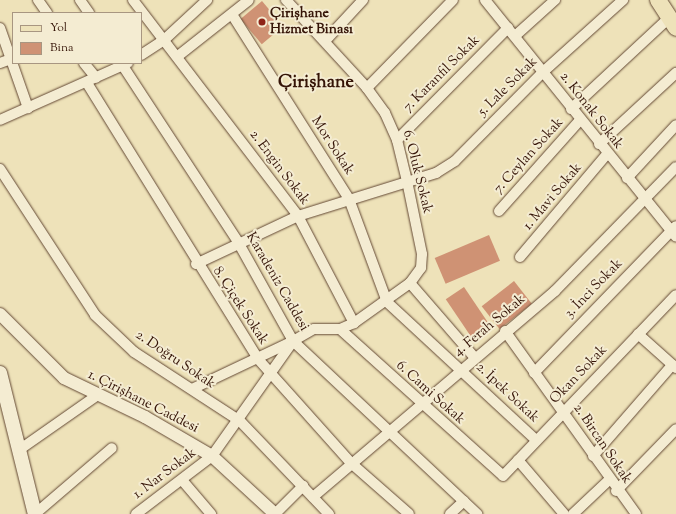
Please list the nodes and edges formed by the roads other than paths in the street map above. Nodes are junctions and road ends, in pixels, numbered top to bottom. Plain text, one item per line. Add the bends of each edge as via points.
1 (38, 0) edge
2 (80, 0) edge
3 (133, 0) edge
4 (207, 0) edge
5 (249, 0) edge
6 (286, 0) edge
7 (363, 0) edge
8 (453, 0) edge
9 (485, 0) edge
10 (555, 0) edge
11 (623, 0) edge
12 (658, 0) edge
13 (196, 3) edge
14 (46, 12) edge
15 (88, 12) edge
16 (233, 16) junction
17 (673, 23) edge
18 (0, 28) edge
19 (512, 32) junction
20 (164, 40) junction
21 (325, 41) junction
22 (142, 54) edge
23 (178, 56) junction
24 (11, 59) junction
25 (12, 62) edge
26 (0, 63) edge
27 (13, 64) edge
28 (84, 64) edge
29 (124, 64) edge
30 (543, 72) junction
31 (676, 74) edge
32 (91, 81) junction
33 (367, 88) junction
34 (28, 108) junction
35 (571, 109) junction
36 (0, 120) edge
37 (580, 120) junction
38 (676, 125) edge
39 (397, 140) junction
40 (599, 144) junction
41 (608, 154) junction
42 (676, 167) edge
43 (0, 170) edge
44 (627, 178) junction
45 (407, 181) junction
46 (643, 198) junction
47 (349, 199) junction
48 (499, 211) dead end
49 (298, 216) junction
50 (674, 232) edge
51 (238, 242) junction
52 (520, 257) dead end
53 (196, 264) junction
54 (410, 283) junction
55 (676, 294) edge
56 (387, 302) junction
57 (0, 314) edge
58 (354, 323) junction
59 (340, 330) junction
60 (504, 331) junction
61 (638, 334) junction
62 (293, 341) junction
63 (474, 357) junction
64 (258, 359) junction
65 (674, 366) edge
66 (460, 369) junction
67 (0, 373) edge
68 (534, 373) junction
69 (272, 376) junction
70 (192, 389) junction
71 (96, 396) junction
72 (420, 403) junction
73 (563, 412) junction
74 (240, 421) junction
75 (676, 429) edge
76 (388, 431) junction
77 (536, 440) junction
78 (112, 448) dead end
79 (19, 450) junction
80 (212, 456) junction
81 (593, 456) junction
82 (518, 460) junction
83 (351, 463) junction
84 (503, 476) joint
85 (182, 480) junction
86 (609, 480) junction
87 (303, 486) junction
88 (616, 491) junction
89 (313, 497) junction
90 (464, 501) junction
91 (35, 514) edge
92 (136, 514) edge
93 (211, 514) edge
94 (275, 514) edge
95 (330, 514) edge
96 (409, 514) edge
97 (450, 514) edge
98 (477, 514) edge
99 (564, 514) edge
100 (574, 514) edge
101 (636, 514) edge

1 - 14 street
2 - 15 street
3 - 20 street
4 - 13 street
5 - 16 street
6 - 21 street, 6. Oluk Sokak
7 - 21 street
8 - 33 street
9 - 19 street, 2. Konak Sokak
10 - 19 street, 7. Karanfil Sokak
11 - 30 street, 5. Lale Sokak
12 - 17 main road
13 - 20 street
16 - 23 street
16 - 47 street, Mor Sokak
17 - 35 street
18 - 24 street
19 - 30 street, 2. Konak Sokak
19 - 39 street, 7. Karanfil Sokak
20 - 22 street
20 - 23 street, 2. Engin Sokak
21 - 33 street, 6. Oluk Sokak
23 - 49 street, 2. Engin Sokak
24 - 25 street
24 - 26 street
27 - 34 street
28 - 32 street, 8. Çiçek Sokak
29 - 32 street
29 - 51 street, Karadeniz Caddesi
30 - 35 street, 2. Konak Sokak
30 - 45 street, 5. Lale Sokak via 455,161 436,173
31 - 40 street
32 - 34 street
32 - 53 street, 8. Çiçek Sokak
33 - 39 street, 6. Oluk Sokak
34 - 36 street
35 - 37 street, 2. Konak Sokak
37 - 40 street, 2. Konak Sokak
37 - 48 street, 7. Ceylan Sokak
38 - 44 street
39 - 45 street, 6. Oluk Sokak
40 - 41 street, 2. Konak Sokak
41 - 44 street, 2. Konak Sokak
41 - 52 street, 1. Mavi Sokak
42 - 46 street, 4. Ferah Sokak
43 - 70 street, 2. Doğru Sokak via 95,315 134,352
44 - 46 street, 2. Konak Sokak
45 - 47 street, 5. Lale Sokak
45 - 54 street, 6. Oluk Sokak via 422,254 421,268
46 - 50 street, 2. Konak Sokak
46 - 60 street, 4. Ferah Sokak via 554,291
47 - 49 street, 5. Lale Sokak
47 - 56 street, Mor Sokak
49 - 51 street, 5. Lale Sokak
49 - 58 street, 2. Engin Sokak
50 - 68 street, 3. İnci Sokak
51 - 53 street, 5. Lale Sokak
51 - 62 street, Karadeniz Caddesi
53 - 64 street, 8. Çiçek Sokak
54 - 56 street
54 - 63 street
55 - 61 street, Okan Sokak
56 - 58 street
56 - 66 street, 2. İpek Sokak
57 - 71 street, 1. Çirişhane Caddesi via 64,378
58 - 59 street
59 - 62 street via 314,330
59 - 72 street, 6. Cami Sokak
60 - 63 street, 4. Ferah Sokak
60 - 68 street, 2. Bircan Sokak
61 - 65 street
61 - 73 street, Okan Sokak
62 - 64 street
62 - 69 street, 1. Nar Sokak
62 - 76 street, Karadeniz Caddesi
63 - 66 street, 4. Ferah Sokak
64 - 69 street, 8. Çiçek Sokak
64 - 70 street
65 - 81 street
66 - 72 street, 4. Ferah Sokak
66 - 77 street, 2. İpek Sokak
67 - 79 main road
68 - 73 street, 2. Bircan Sokak
69 - 74 street, 1. Nar Sokak
69 - 83 street, 8. Çiçek Sokak
70 - 74 street, 2. Doğru Sokak
71 - 79 street
71 - 80 street, 1. Çirişhane Caddesi via 145,417
72 - 76 street, 4. Ferah Sokak
72 - 84 street, 6. Cami Sokak
73 - 77 street, Okan Sokak
73 - 81 street, 2. Bircan Sokak
74 - 80 street, 1. Nar Sokak
74 - 87 street, 2. Doğru Sokak
75 - 88 street
76 - 83 street, 4. Ferah Sokak
76 - 90 street, Karadeniz Caddesi
77 - 82 street, Okan Sokak
78 - 91 street
79 - 91 main road
80 - 85 street, 1. Nar Sokak
80 - 94 street, 1. Çirişhane Caddesi
81 - 86 street, 2. Bircan Sokak
82 - 84 street, Okan Sokak
82 - 99 street
83 - 89 street, 4. Ferah Sokak
83 - 96 street, 8. Çiçek Sokak
85 - 92 street, 1. Nar Sokak
85 - 93 street
86 - 88 street, 2. Bircan Sokak
86 - 100 street
87 - 89 street, 2. Doğru Sokak
87 - 94 street
88 - 101 street, 2. Bircan Sokak
89 - 95 street, 2. Doğru Sokak
90 - 97 street
90 - 98 street, Karadeniz Caddesi

